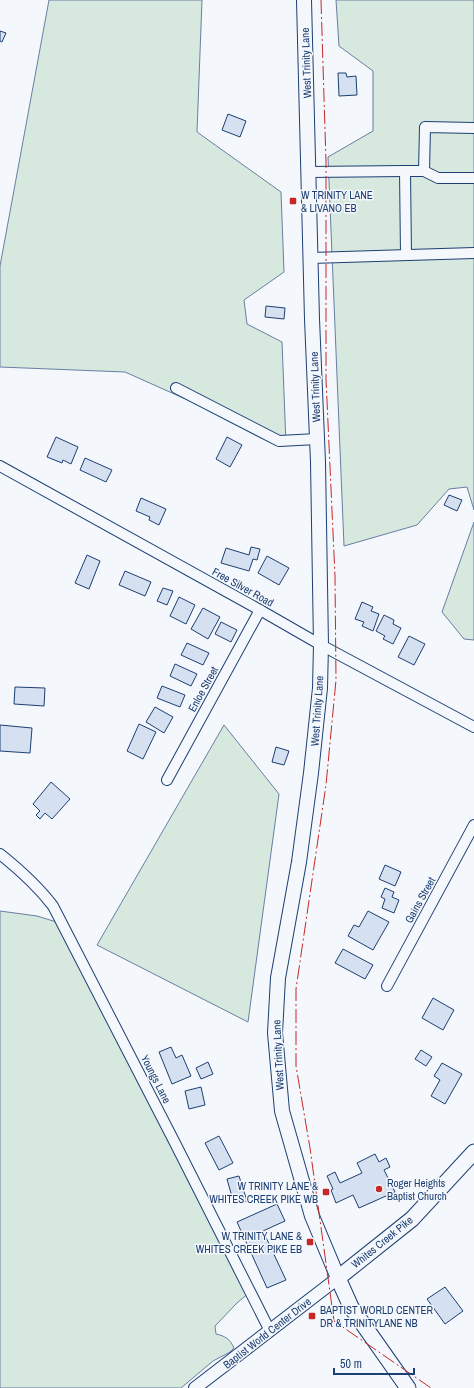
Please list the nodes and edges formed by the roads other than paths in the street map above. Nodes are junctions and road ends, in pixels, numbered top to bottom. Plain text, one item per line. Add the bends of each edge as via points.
1 (304, 0) edge
2 (474, 128) edge
3 (424, 171) junction
4 (309, 172) junction
5 (405, 172) junction
6 (474, 178) edge
7 (474, 253) edge
8 (406, 255) junction
9 (311, 258) junction
10 (176, 388) dead end
11 (318, 439) junction
12 (0, 466) edge
13 (260, 610) junction
14 (321, 645) junction
15 (474, 727) edge
16 (167, 780) dead end
17 (474, 826) edge
18 (0, 854) edge
19 (387, 986) dead end
20 (474, 1152) edge
21 (338, 1278) junction
22 (270, 1331) junction
23 (195, 1388) edge
24 (408, 1388) edge

1 - 4 main road, West Trinity Lane
2 - 3 street via 425,127
3 - 5 street
3 - 6 street via 438,178
4 - 5 street
4 - 9 main road, West Trinity Lane
5 - 8 street
7 - 8 street
8 - 9 street
9 - 11 main road, West Trinity Lane
10 - 11 street via 280,440
11 - 14 main road, West Trinity Lane
12 - 13 street, Free Silver Road
13 - 14 street, Free Silver Road
13 - 16 street, Enloe Street
14 - 15 street, Free Silver Road
14 - 21 main road, West Trinity Lane via 320,688 311,774 299,862 278,978 275,1034 282,1111 312,1216
17 - 19 street, Gains Street
18 - 22 street, Youngs Lane via 29,877 53,906
20 - 21 main road, Whites Creek Pike via 412,1219
21 - 22 street, Baptist World Center Drive
21 - 24 main road, West Trinity Lane via 351,1307
22 - 23 street, Baptist World Center Drive

